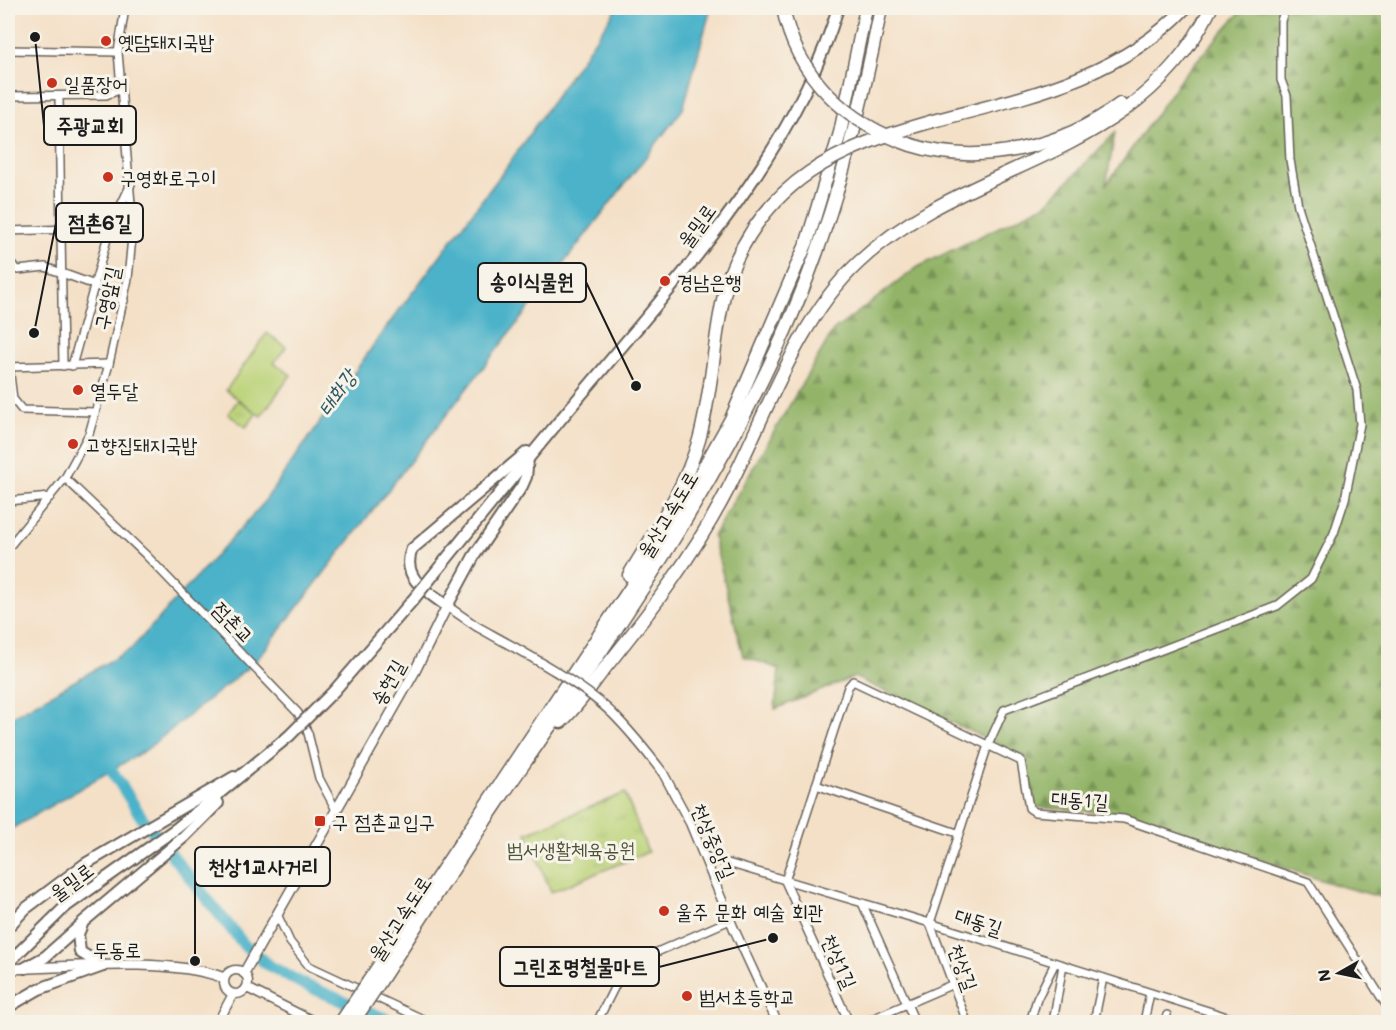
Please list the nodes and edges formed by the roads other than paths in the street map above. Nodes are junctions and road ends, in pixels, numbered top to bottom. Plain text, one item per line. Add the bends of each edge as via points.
1 (125, 8) edge
2 (783, 8) edge
3 (838, 8) edge
4 (866, 8) edge
5 (881, 8) edge
6 (1185, 8) edge
7 (1210, 8) edge
8 (1285, 8) edge
9 (8, 50) edge
10 (118, 52) junction
11 (119, 90) junction
12 (8, 96) edge
13 (59, 97) junction
14 (131, 183) junction
15 (133, 227) junction
16 (110, 228) junction
17 (61, 230) junction
18 (8, 231) edge
19 (8, 262) edge
20 (61, 274) junction
21 (95, 285) junction
22 (124, 301) junction
23 (109, 364) junction
24 (63, 366) junction
25 (72, 366) junction
26 (8, 367) edge
27 (95, 412) junction
28 (548, 434) junction
29 (528, 458) junction
30 (65, 478) junction
31 (50, 497) junction
32 (8, 501) edge
33 (8, 548) edge
34 (447, 606) junction
35 (608, 621) junction
36 (544, 736) junction
37 (988, 745) junction
38 (258, 763) junction
39 (816, 785) junction
40 (335, 808) junction
41 (957, 833) junction
42 (704, 856) junction
43 (785, 881) junction
44 (863, 905) junction
45 (277, 914) junction
46 (730, 920) junction
47 (84, 922) junction
48 (930, 923) junction
49 (8, 927) edge
50 (8, 963) edge
51 (1059, 964) junction
52 (103, 966) junction
53 (24, 968) junction
54 (246, 968) junction
55 (8, 969) edge
56 (224, 978) junction
57 (1103, 978) junction
58 (8, 985) edge
59 (372, 985) junction
60 (951, 985) junction
61 (247, 988) junction
62 (1150, 993) junction
63 (233, 994) junction
64 (907, 1004) junction
65 (8, 1006) edge
66 (1389, 1008) edge
67 (1213, 1012) junction
68 (218, 1023) edge
69 (315, 1023) edge
70 (341, 1023) edge
71 (353, 1023) edge
72 (429, 1023) edge
73 (597, 1023) edge
74 (777, 1023) edge
75 (849, 1023) edge
76 (866, 1023) edge
77 (915, 1023) edge
78 (967, 1023) edge
79 (1030, 1023) edge
80 (1053, 1023) edge
81 (1094, 1023) edge
82 (1144, 1023) edge
83 (1210, 1023) edge
84 (1243, 1023) edge

1 - 10 street, 구영앞길
2 - 7 highway, bridge via 791,39 802,60 832,99 860,122 911,145 937,152 973,154 1023,148 1097,119 1160,70
3 - 28 main road, 울밀로 via 809,85 761,167 689,266
4 - 35 highway, 울산고속도로 via 840,133 789,288 751,378 709,461
5 - 36 highway, 울산고속도로 via 859,109 830,210 773,358 702,494
6 - 35 highway, bridge via 1137,49 1093,73 856,146 806,173 767,210 744,243 729,276 708,402 693,458 673,500 610,605
7 - 36 highway via 1200,31 1181,55 1120,114 1066,146 940,203 899,229 856,264 805,334 726,494 662,597 564,721
8 - 37 street via 1281,21 1281,80 1287,96 1290,160 1298,206 1357,390 1360,424 1346,499 1334,533 1311,579 1277,606 1004,710
9 - 10 street
10 - 11 street, 구영앞길
11 - 13 street via 106,95
11 - 14 street, 구영앞길
12 - 13 street
13 - 17 street
14 - 15 street, 구영앞길
14 - 16 street
15 - 16 street
15 - 22 street, 구영앞길
16 - 17 street
16 - 21 street
17 - 18 street
17 - 20 street
19 - 20 street via 18,270 45,267
20 - 21 street
20 - 24 street
21 - 22 street
21 - 25 street
22 - 23 street, 구영앞길
23 - 25 street
23 - 27 street, 구영앞길
24 - 25 street
24 - 26 street
26 - 27 street via 13,399 22,410
27 - 30 street, 구영앞길 via 89,434
28 - 29 main road, 울밀로
28 - 34 main road via 412,549 408,558 410,574
29 - 34 main road via 522,486 474,556
29 - 38 main road, 울밀로, bridge via 334,691
30 - 31 street, 구영앞길
30 - 40 street, 점촌교 via 298,713 308,733 319,778
31 - 32 street
31 - 33 street, 구영앞길
34 - 40 main road, 송현길 via 415,671
34 - 42 street, 천상중앙길, bridge via 544,665 610,712 663,773
35 - 59 highway, 울산고속도로
36 - 59 highway, 울산고속도로
37 - 39 street, 대동1길 via 853,681
37 - 41 street
37 - 66 street, 대동1길 via 1021,761 1029,808 1035,812 1124,819 1308,882
38 - 47 main road via 184,837
38 - 49 main road via 127,838 25,909
38 - 50 main road, 울밀로 via 177,828 65,907
39 - 41 street
39 - 43 street, 대동1길
40 - 45 main road
41 - 48 street
42 - 43 street, 대동길
42 - 46 street, 천상중앙길
43 - 44 street, 대동길
43 - 75 street, 천상1길
44 - 48 street, 대동길
44 - 64 street
45 - 54 main road
45 - 72 street via 290,942 309,966
46 - 73 street via 625,966
46 - 74 street, 천상중앙길
47 - 52 main road via 78,934 80,952
47 - 53 main road via 45,957
48 - 51 street, 대동길
48 - 60 street, 천상길
51 - 57 street, 대동길
51 - 79 street via 1037,999
51 - 80 street
52 - 53 main road, 두동로
52 - 56 main road, 두동로 via 177,968 207,971
52 - 65 main road via 39,989
53 - 55 main road, 두동로
54 - 56 street via 233,970
54 - 61 street
56 - 63 street via 226,990
57 - 62 street, 대동길
57 - 81 street
58 - 65 main road
59 - 70 highway, bridge
59 - 71 highway, bridge
60 - 64 street
60 - 78 street, 천상길
61 - 63 street
61 - 69 street
62 - 67 street, 대동길
62 - 82 street
63 - 68 street
64 - 76 street
64 - 77 street
67 - 83 street
67 - 84 street, 대동길

